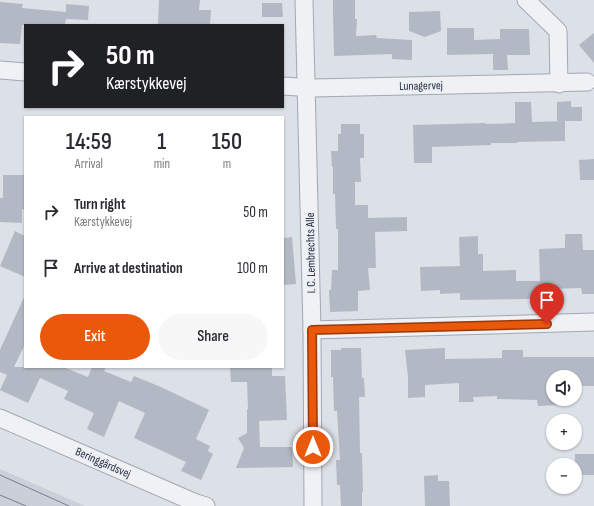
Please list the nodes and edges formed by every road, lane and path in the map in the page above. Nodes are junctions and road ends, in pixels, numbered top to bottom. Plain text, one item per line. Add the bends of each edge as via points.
1 (304, 0) edge
2 (526, 0) edge
3 (0, 70) edge
4 (24, 72) edge
5 (587, 82) dead end
6 (559, 84) junction
7 (284, 86) edge
8 (307, 88) junction
9 (594, 322) edge
10 (312, 330) junction
11 (0, 418) edge
12 (206, 506) edge
13 (313, 506) edge

1 - 8 street, I. C. Lembrechts Alle
2 - 6 street via 558,31
3 - 4 street
5 - 6 street, Lunagervej
6 - 8 street, Lunagervej
7 - 8 street, Lunagervej
8 - 10 street, I. C. Lembrechts Alle
9 - 10 street
10 - 13 street, I. C. Lembrechts Alle
11 - 12 street, Beringgårdsvej

